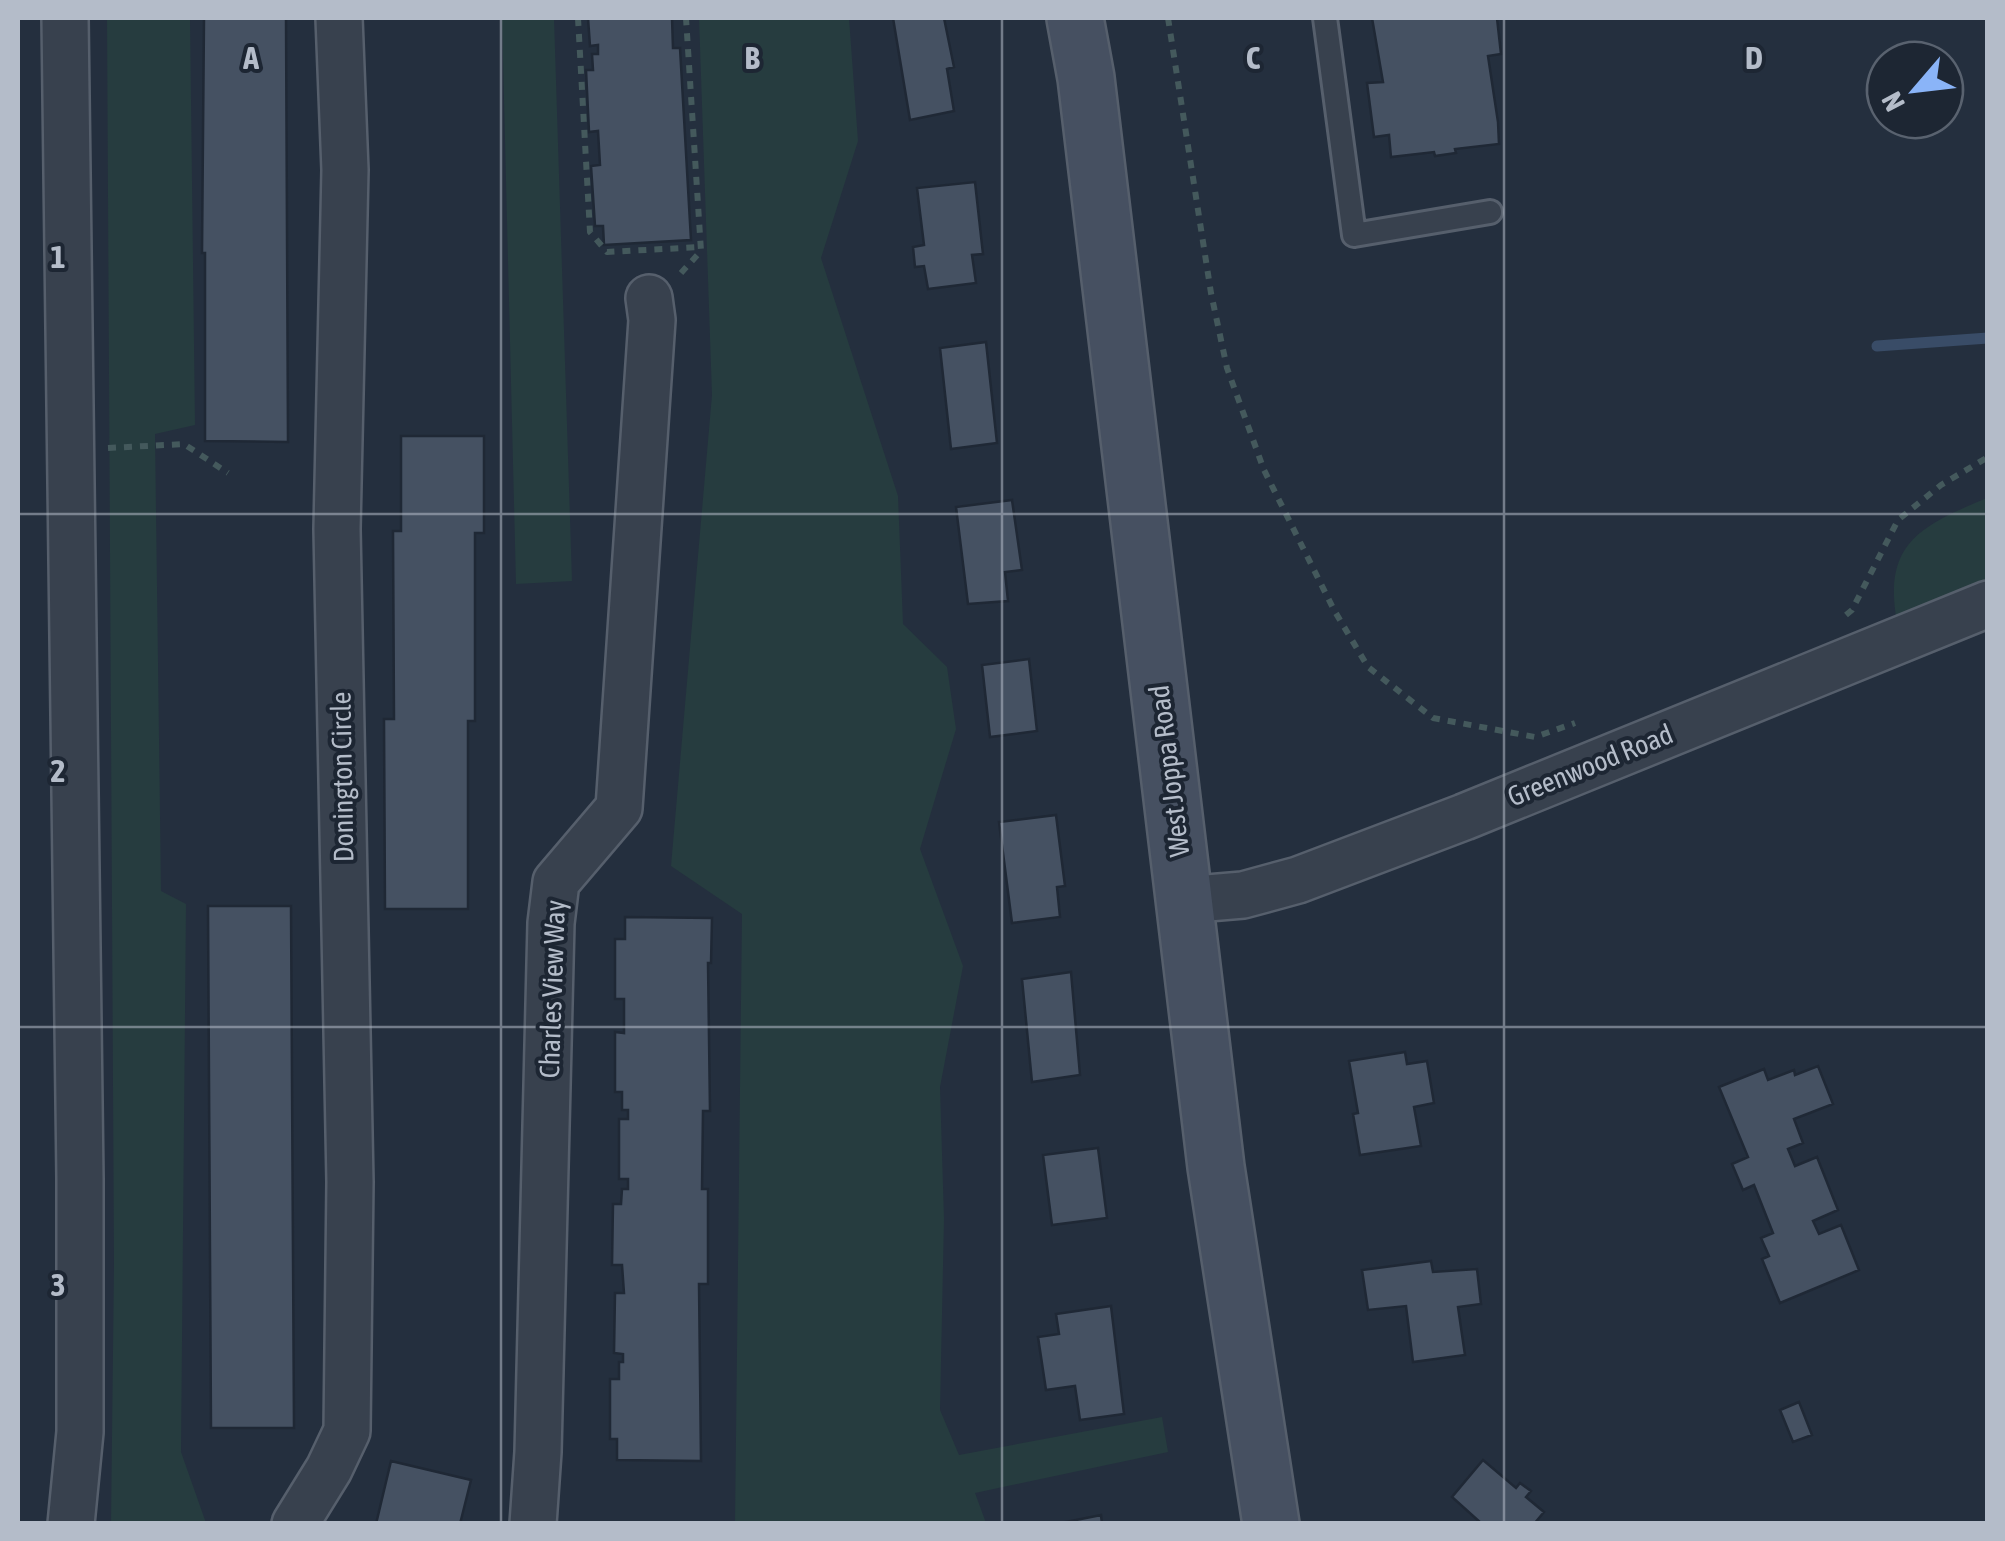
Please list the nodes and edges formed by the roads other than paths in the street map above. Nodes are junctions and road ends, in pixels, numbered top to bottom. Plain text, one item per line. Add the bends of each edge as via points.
1 (64, 18) edge
2 (339, 18) edge
3 (1076, 18) edge
4 (1325, 18) edge
5 (1490, 212) dead end
6 (649, 298) road end
7 (1988, 604) edge
8 (1184, 900) junction
9 (72, 1524) edge
10 (295, 1524) edge
11 (533, 1524) edge
12 (1271, 1524) edge

1 - 9 street via 80,1180 80,1432
2 - 10 street, Donington Circle via 345,170 337,529 350,1182 346,1431
3 - 8 street, West Joppa Road
4 - 5 lane via 1354,236
6 - 11 street, Charles View Way via 619,808 556,882 551,923
7 - 8 street, Greenwood Road via 1316,873 1243,894
8 - 12 street, West Joppa Road via 1216,1167

